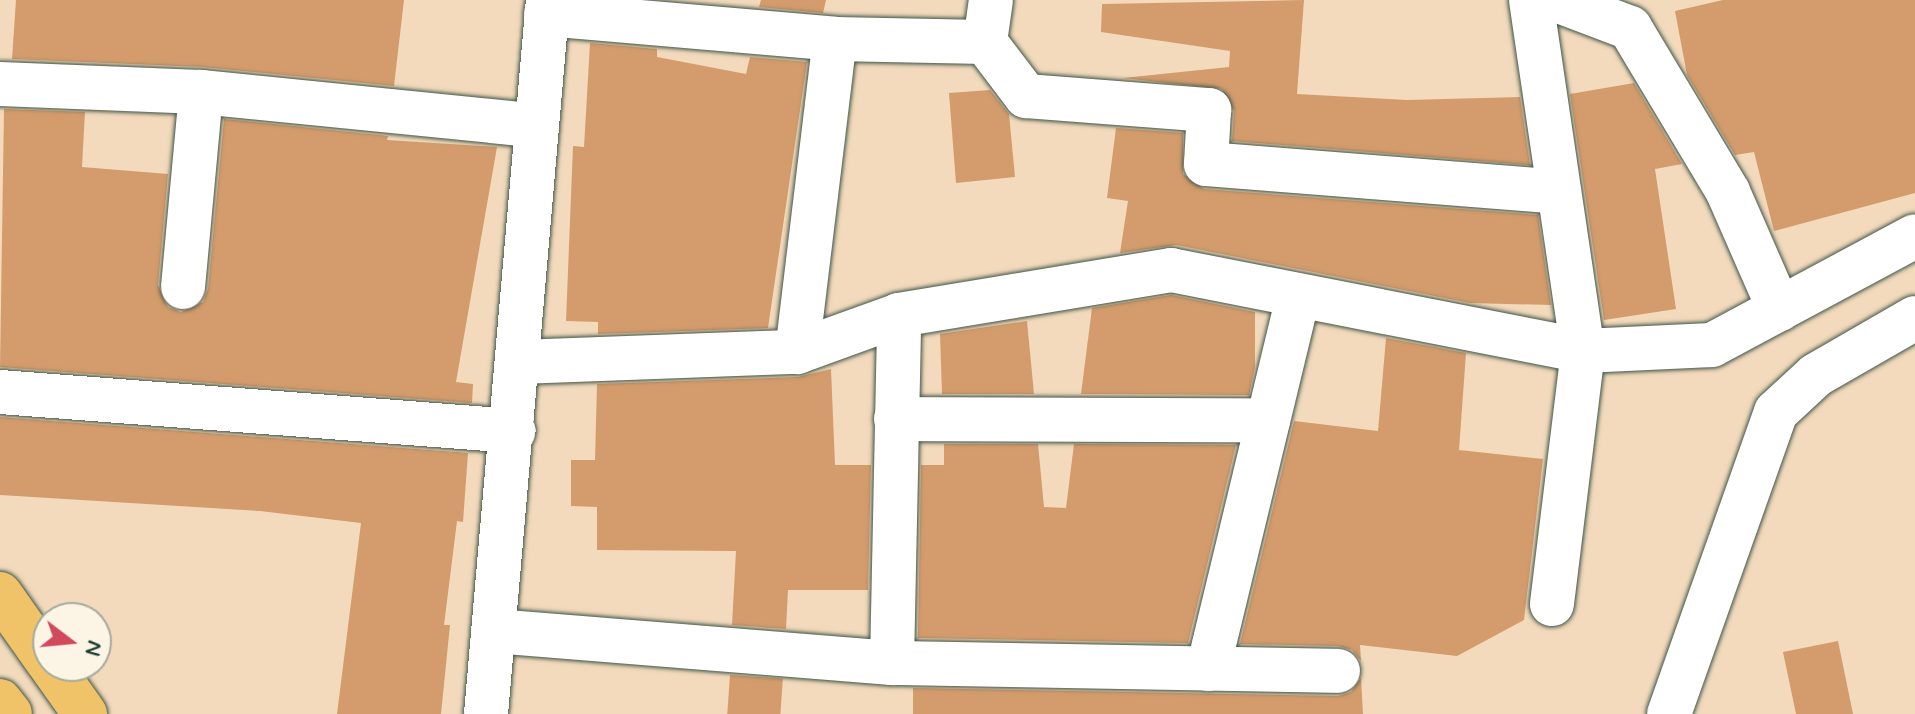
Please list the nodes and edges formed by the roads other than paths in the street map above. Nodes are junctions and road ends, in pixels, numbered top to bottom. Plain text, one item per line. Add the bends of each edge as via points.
1 (1531, 0) edge
2 (1556, 0) edge
3 (547, 7) edge
4 (988, 21) edge
5 (835, 39) junction
6 (0, 84) edge
7 (201, 92) junction
8 (534, 125) junction
9 (1559, 192) junction
10 (1915, 236) edge
11 (183, 287) dead end
12 (1298, 297) junction
13 (1779, 309) junction
14 (899, 315) junction
15 (1915, 318) edge
16 (1583, 351) junction
17 (797, 352) junction
18 (519, 362) junction
19 (0, 392) edge
20 (896, 419) junction
21 (1268, 420) junction
22 (514, 431) junction
23 (0, 594) edge
24 (1552, 604) dead end
25 (494, 631) junction
26 (32, 639) edge
27 (892, 663) junction
28 (1208, 669) junction
29 (1338, 671) dead end
30 (63, 682) edge
31 (0, 701) edge
32 (10, 714) edge
33 (85, 714) edge
34 (486, 714) edge
35 (1669, 714) edge

1 - 9 street
2 - 13 street via 1630,28 1728,192
3 - 5 street
3 - 8 street
4 - 5 street
4 - 9 street via 1026,96 1209,110 1206,164
5 - 17 street
6 - 7 street
7 - 8 street
7 - 11 street
8 - 18 street
9 - 16 street
10 - 13 street
12 - 14 street via 1171,270
12 - 16 street
12 - 21 street
13 - 16 street via 1712,345
14 - 17 street
14 - 20 street
15 - 35 street via 1816,375 1776,412
16 - 24 street
17 - 18 street
18 - 22 street
19 - 22 street
20 - 21 street
20 - 27 street
21 - 28 street
22 - 25 street
23 - 26 main road
25 - 27 street
25 - 34 street
27 - 28 street
28 - 29 street
30 - 33 main road
31 - 32 main road

